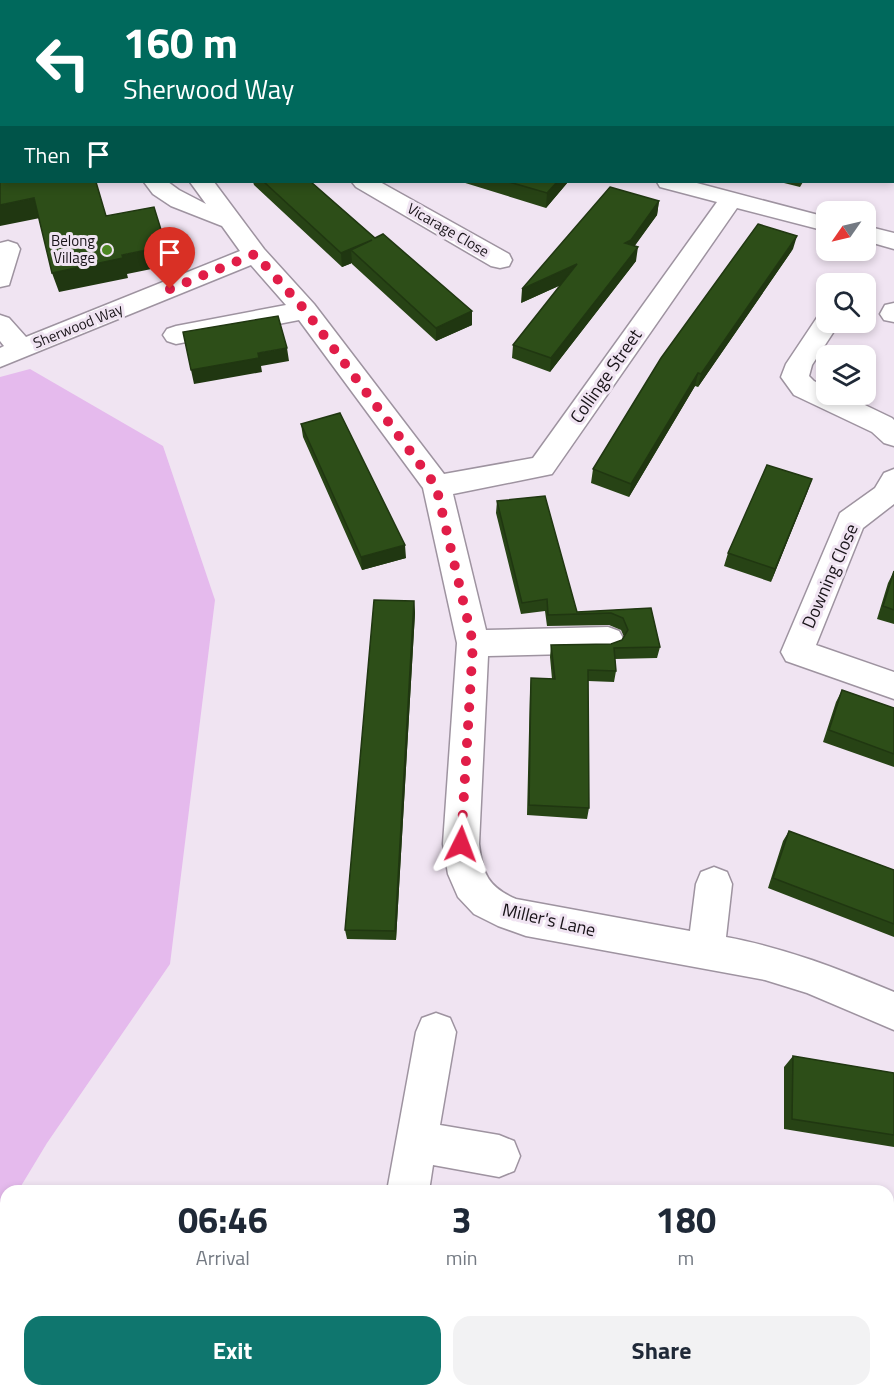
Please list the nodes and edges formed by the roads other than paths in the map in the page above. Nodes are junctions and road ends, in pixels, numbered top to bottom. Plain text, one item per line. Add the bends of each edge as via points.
1 (156, 183) edge
2 (203, 183) edge
3 (366, 183) edge
4 (672, 183) edge
5 (732, 198) junction
6 (230, 221) junction
7 (816, 221) edge
8 (876, 237) edge
9 (894, 242) edge
10 (8, 249) dead end
11 (255, 254) junction
12 (500, 260) dead end
13 (0, 279) edge
14 (305, 310) junction
15 (0, 324) edge
16 (820, 333) edge
17 (176, 335) dead end
18 (10, 354) edge
19 (894, 436) edge
20 (894, 480) edge
21 (436, 486) junction
22 (608, 640) dead end
23 (473, 643) junction
24 (894, 686) edge
25 (714, 884) dead end
26 (706, 951) junction
27 (894, 1011) edge
28 (436, 1032) dead end
29 (417, 1142) junction
30 (499, 1156) dead end
31 (409, 1185) edge

1 - 6 street via 179,200
2 - 6 street, Miller's Lane
3 - 12 street, Vicarage Close
4 - 5 street
5 - 7 street
5 - 21 street, Collinge Street via 542,467
6 - 11 street, Miller's Lane
8 - 9 street
10 - 13 street
11 - 14 street, Miller's Lane
11 - 18 street, Sherwood Way
14 - 17 street
14 - 21 street, Miller's Lane
15 - 18 street
16 - 19 street via 795,377 804,388 882,425
20 - 24 street, Downing Close via 886,495 851,521 797,652
21 - 23 street, Miller's Lane
22 - 23 street
23 - 26 street, Miller's Lane via 461,844 466,876 474,891 502,912 526,919
25 - 26 street
26 - 27 street, Miller's Lane via 765,962 810,976
28 - 29 street
29 - 30 street
29 - 31 street

